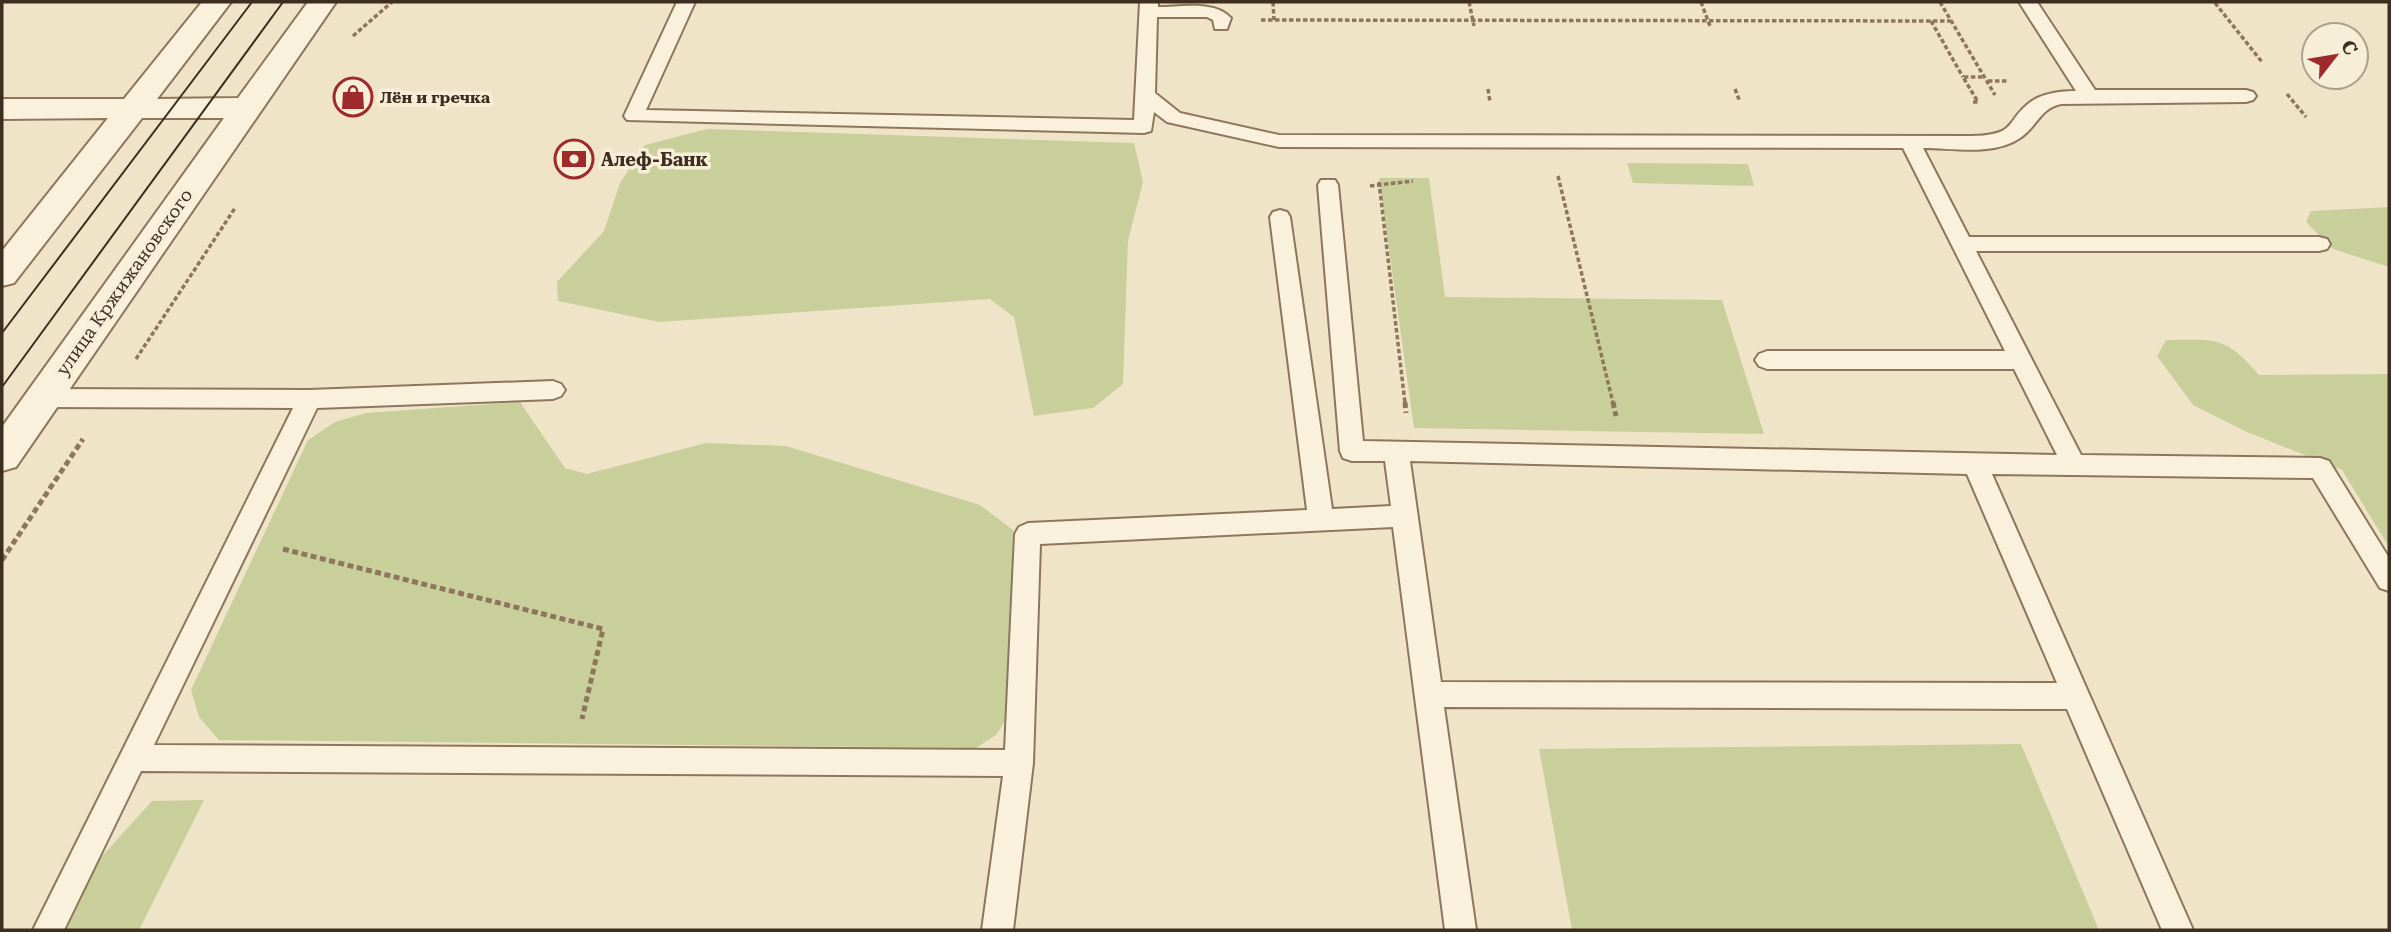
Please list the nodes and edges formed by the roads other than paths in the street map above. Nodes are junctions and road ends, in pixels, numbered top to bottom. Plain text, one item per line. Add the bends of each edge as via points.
1 (217, 2) edge
2 (322, 2) edge
3 (686, 2) edge
4 (2028, 2) edge
5 (1148, 7) edge
6 (1222, 23) road end
7 (1145, 95) junction
8 (2090, 96) junction
9 (2246, 96) dead end
10 (2, 108) edge
11 (132, 108) junction
12 (246, 108) junction
13 (1910, 142) junction
14 (1328, 185) dead end
15 (1280, 217) dead end
16 (1962, 244) junction
17 (2319, 244) dead end
18 (2, 274) edge
19 (1767, 360) dead end
20 (2021, 360) junction
21 (553, 390) dead end
22 (42, 398) junction
23 (309, 399) junction
24 (1403, 451) junction
25 (2, 456) edge
26 (1975, 464) junction
27 (2074, 465) junction
28 (1405, 516) junction
29 (1321, 521) junction
30 (2389, 580) edge
31 (1429, 694) junction
32 (2076, 696) junction
33 (135, 758) junction
34 (1019, 763) junction
35 (48, 930) edge
36 (998, 930) edge
37 (1460, 930) edge
38 (2178, 930) edge

1 - 11 street
2 - 12 street, улица Кржижановского
3 - 7 lane via 634,116 1144,127
4 - 8 lane
5 - 6 lane via 1210,12
5 - 7 lane
7 - 13 lane via 1174,118 1279,141
8 - 9 lane
8 - 13 lane via 2049,100 2037,107 2021,129 2005,138
10 - 11 street
11 - 12 street
11 - 18 street
12 - 22 street, улица Кржижановского
13 - 16 lane
14 - 24 lane via 1352,452
15 - 29 lane
16 - 17 lane
16 - 20 lane
19 - 20 lane
20 - 27 lane
21 - 23 lane
22 - 23 lane
22 - 25 street, улица Кржижановского
23 - 33 lane
24 - 26 lane
24 - 28 lane
26 - 27 lane
26 - 32 lane
27 - 30 lane via 2320,468
28 - 29 lane
28 - 31 lane
29 - 34 lane via 1028,534
31 - 32 lane
31 - 37 lane
32 - 38 lane
33 - 34 lane
33 - 35 lane
34 - 36 lane

